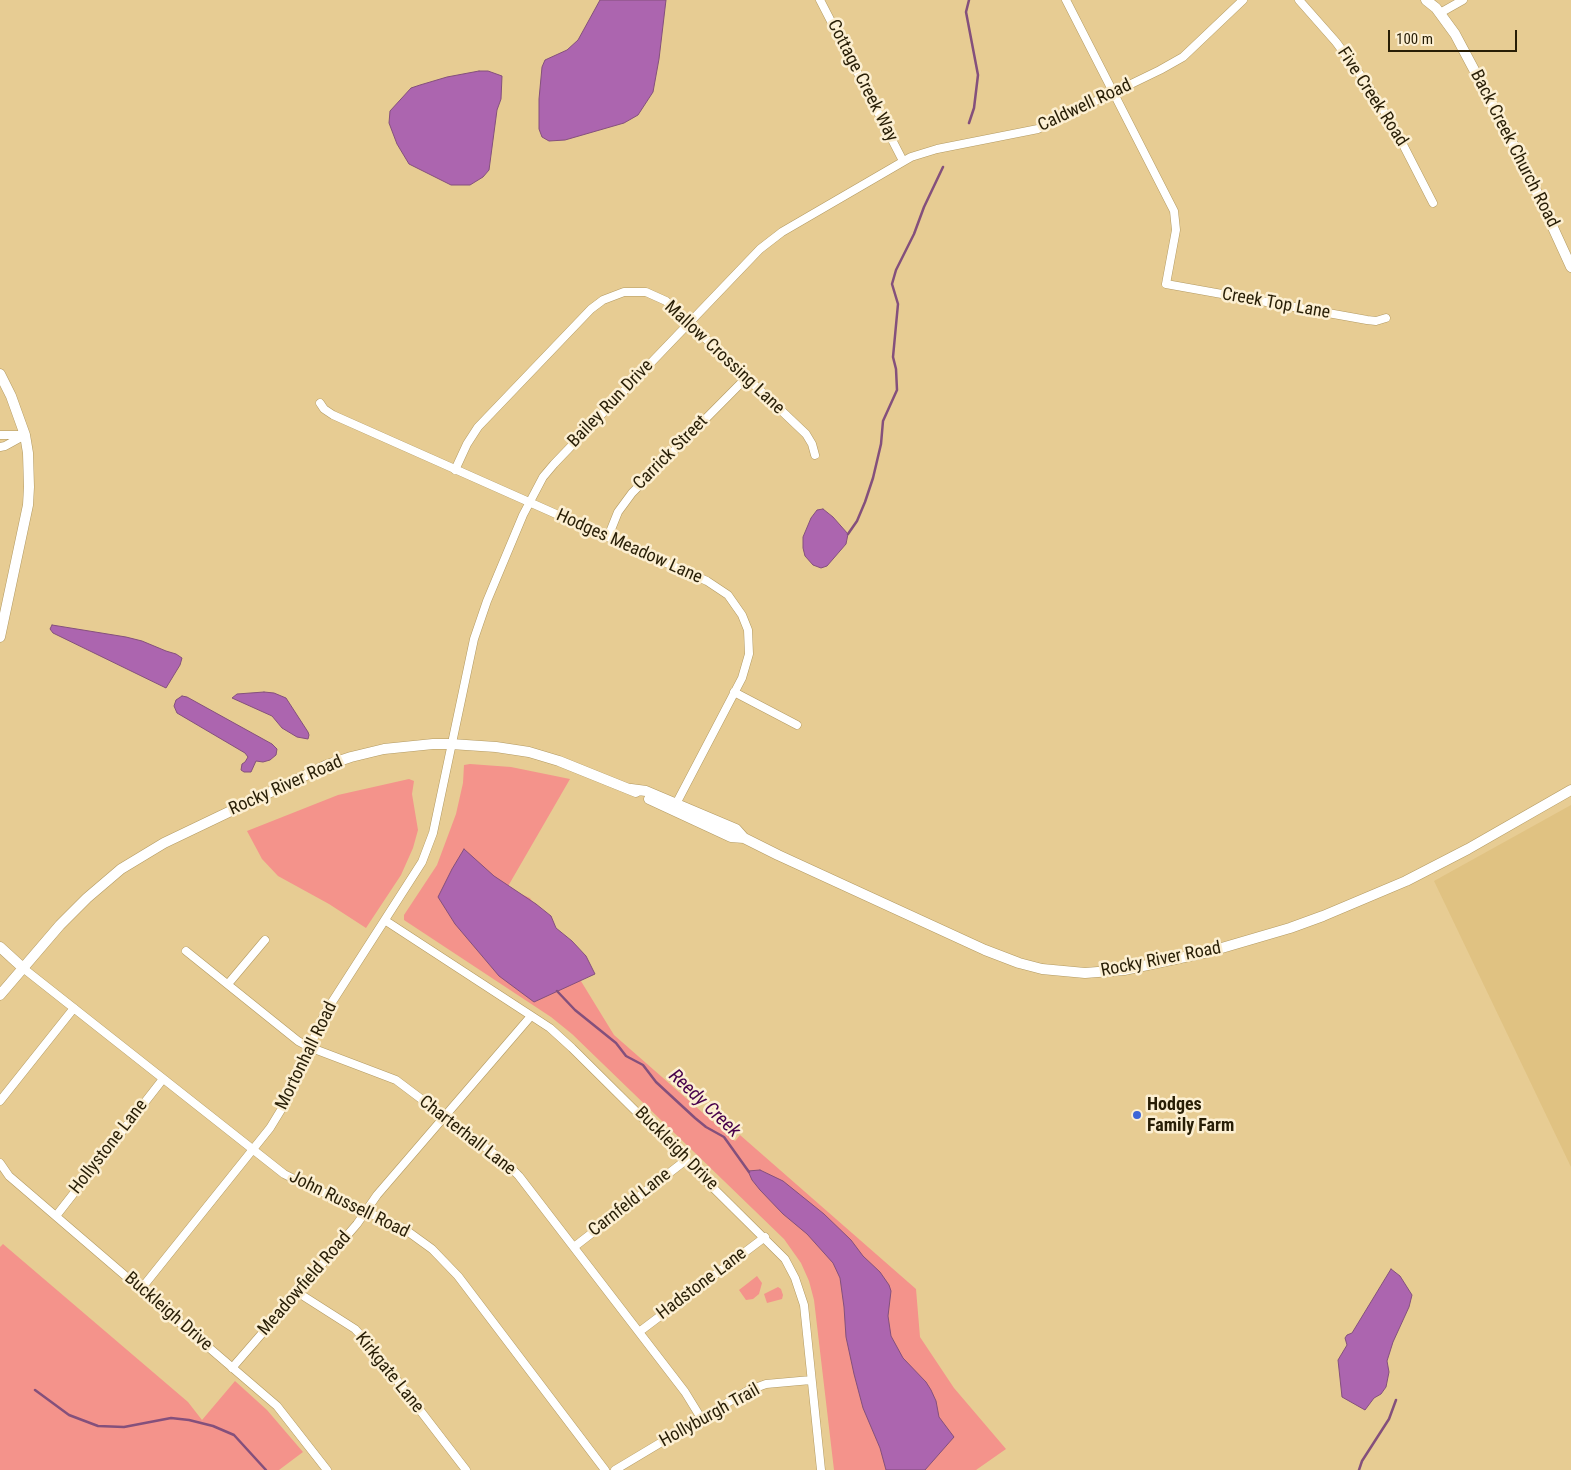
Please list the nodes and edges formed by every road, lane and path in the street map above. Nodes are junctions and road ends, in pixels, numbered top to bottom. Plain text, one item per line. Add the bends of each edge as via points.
1 (820, 0) edge
2 (1066, 0) edge
3 (1243, 0) edge
4 (1299, 0) edge
5 (1426, 0) edge
6 (1463, 0) edge
7 (1437, 7) edge
8 (1114, 93) junction
9 (903, 161) junction
10 (1433, 203) dead end
11 (1571, 267) edge
12 (1386, 318) dead end
13 (690, 322) junction
14 (0, 374) edge
15 (747, 377) junction
16 (320, 403) dead end
17 (0, 435) edge
18 (25, 435) junction
19 (0, 447) edge
20 (815, 455) dead end
21 (455, 470) junction
22 (530, 503) junction
23 (608, 537) junction
24 (0, 636) edge
25 (734, 692) junction
26 (797, 725) dead end
27 (451, 744) junction
28 (631, 789) junction
29 (1571, 790) edge
30 (676, 804) junction
31 (744, 838) junction
32 (386, 921) junction
33 (265, 940) dead end
34 (0, 948) edge
35 (186, 951) dead end
36 (23, 968) junction
37 (228, 984) junction
38 (0, 996) edge
39 (74, 1008) junction
40 (531, 1016) junction
41 (309, 1046) junction
42 (163, 1079) junction
43 (0, 1101) edge
44 (444, 1117) junction
45 (253, 1149) junction
46 (686, 1160) junction
47 (0, 1163) edge
48 (365, 1212) junction
49 (56, 1216) junction
50 (764, 1237) junction
51 (574, 1247) junction
52 (140, 1289) junction
53 (297, 1292) junction
54 (639, 1332) junction
55 (232, 1368) junction
56 (811, 1380) junction
57 (701, 1418) junction
58 (327, 1470) edge
59 (466, 1470) edge
60 (605, 1470) edge
61 (614, 1470) edge
62 (821, 1470) edge

1 - 9 street, Cottage Creek Way
2 - 8 street
3 - 8 street, Caldwell Road via 1176,62
4 - 10 street, Five Creek Road via 1367,84 1399,136
5 - 7 street, Back Creek Church Road
6 - 7 street
7 - 11 street, Back Creek Church Road via 1528,173
8 - 9 street, Caldwell Road via 1038,129 937,149
8 - 12 street, Creek Top Lane via 1174,211 1176,230 1166,284 1367,320
9 - 13 street, Bailey Run Drive via 782,232 760,249
13 - 15 street, Mallow Crossing Lane
13 - 21 street, Mallow Crossing Lane via 666,301 646,292 624,292 603,300 478,427
13 - 22 street, Bailey Run Drive via 554,464 543,477
14 - 18 street
15 - 20 street, Mallow Crossing Lane via 806,434
15 - 23 street, Carrick Street via 632,492 618,512
16 - 21 street, Hodges Meadow Lane via 332,416
17 - 18 street
18 - 19 street
18 - 24 street via 28,505
21 - 22 street, Hodges Meadow Lane
22 - 23 street, Hodges Meadow Lane
22 - 27 street, Bailey Run Drive via 487,601 474,640
23 - 25 street, Hodges Meadow Lane via 708,581 728,595 748,630 749,654
25 - 26 street
25 - 30 street, Hodges Meadow Lane
27 - 28 street, Rocky River Road via 529,752
27 - 32 street, Mortonhall Road via 433,833 422,862
27 - 36 street, Rocky River Road via 384,749 327,765 164,843 104,882 60,924
28 - 30 street, Rocky River Road via 646,790
28 - 31 street, Rocky River Road via 731,837
29 - 31 street, Rocky River Road via 1406,881 1323,916 1208,952 1089,974 1042,970 985,950
30 - 31 street, Rocky River Road via 736,829
32 - 40 street, Buckleigh Drive
32 - 41 street, Mortonhall Road via 325,1013
33 - 37 street
34 - 36 street, John Russell Road
35 - 37 street, Charterhall Lane
36 - 38 street, Rocky River Road
36 - 39 street, John Russell Road
37 - 41 street, Charterhall Lane via 298,1041
39 - 42 street, John Russell Road
39 - 43 street
40 - 44 street, Meadowfield Road
40 - 46 street, Buckleigh Drive via 572,1048
41 - 44 street, Charterhall Lane via 396,1080
41 - 45 street, Mortonhall Road via 281,1110
42 - 45 street, John Russell Road
42 - 49 street, Hollystone Lane
44 - 48 street, Meadowfield Road
44 - 51 street, Charterhall Lane via 494,1153 519,1176
45 - 48 street, John Russell Road via 284,1174
45 - 52 street, Mortonhall Road
46 - 50 street, Buckleigh Drive
46 - 51 street, Carnfeld Lane
47 - 49 street, Buckleigh Drive via 9,1176
48 - 53 street, Meadowfield Road
48 - 60 street, John Russell Road via 403,1228 432,1249 458,1276
49 - 52 street, Buckleigh Drive
50 - 54 street, Hadstone Lane
50 - 56 street, Buckleigh Drive via 785,1258 804,1305
51 - 54 street, Charterhall Lane
52 - 55 street, Buckleigh Drive
53 - 55 street, Meadowfield Road
53 - 59 street, Kirkgate Lane via 355,1329
54 - 57 street, Charterhall Lane
55 - 58 street, Buckleigh Drive via 277,1406
56 - 57 street, Hollyburgh Trail via 766,1384 747,1391
56 - 62 street, Buckleigh Drive
57 - 61 street, Hollyburgh Trail

